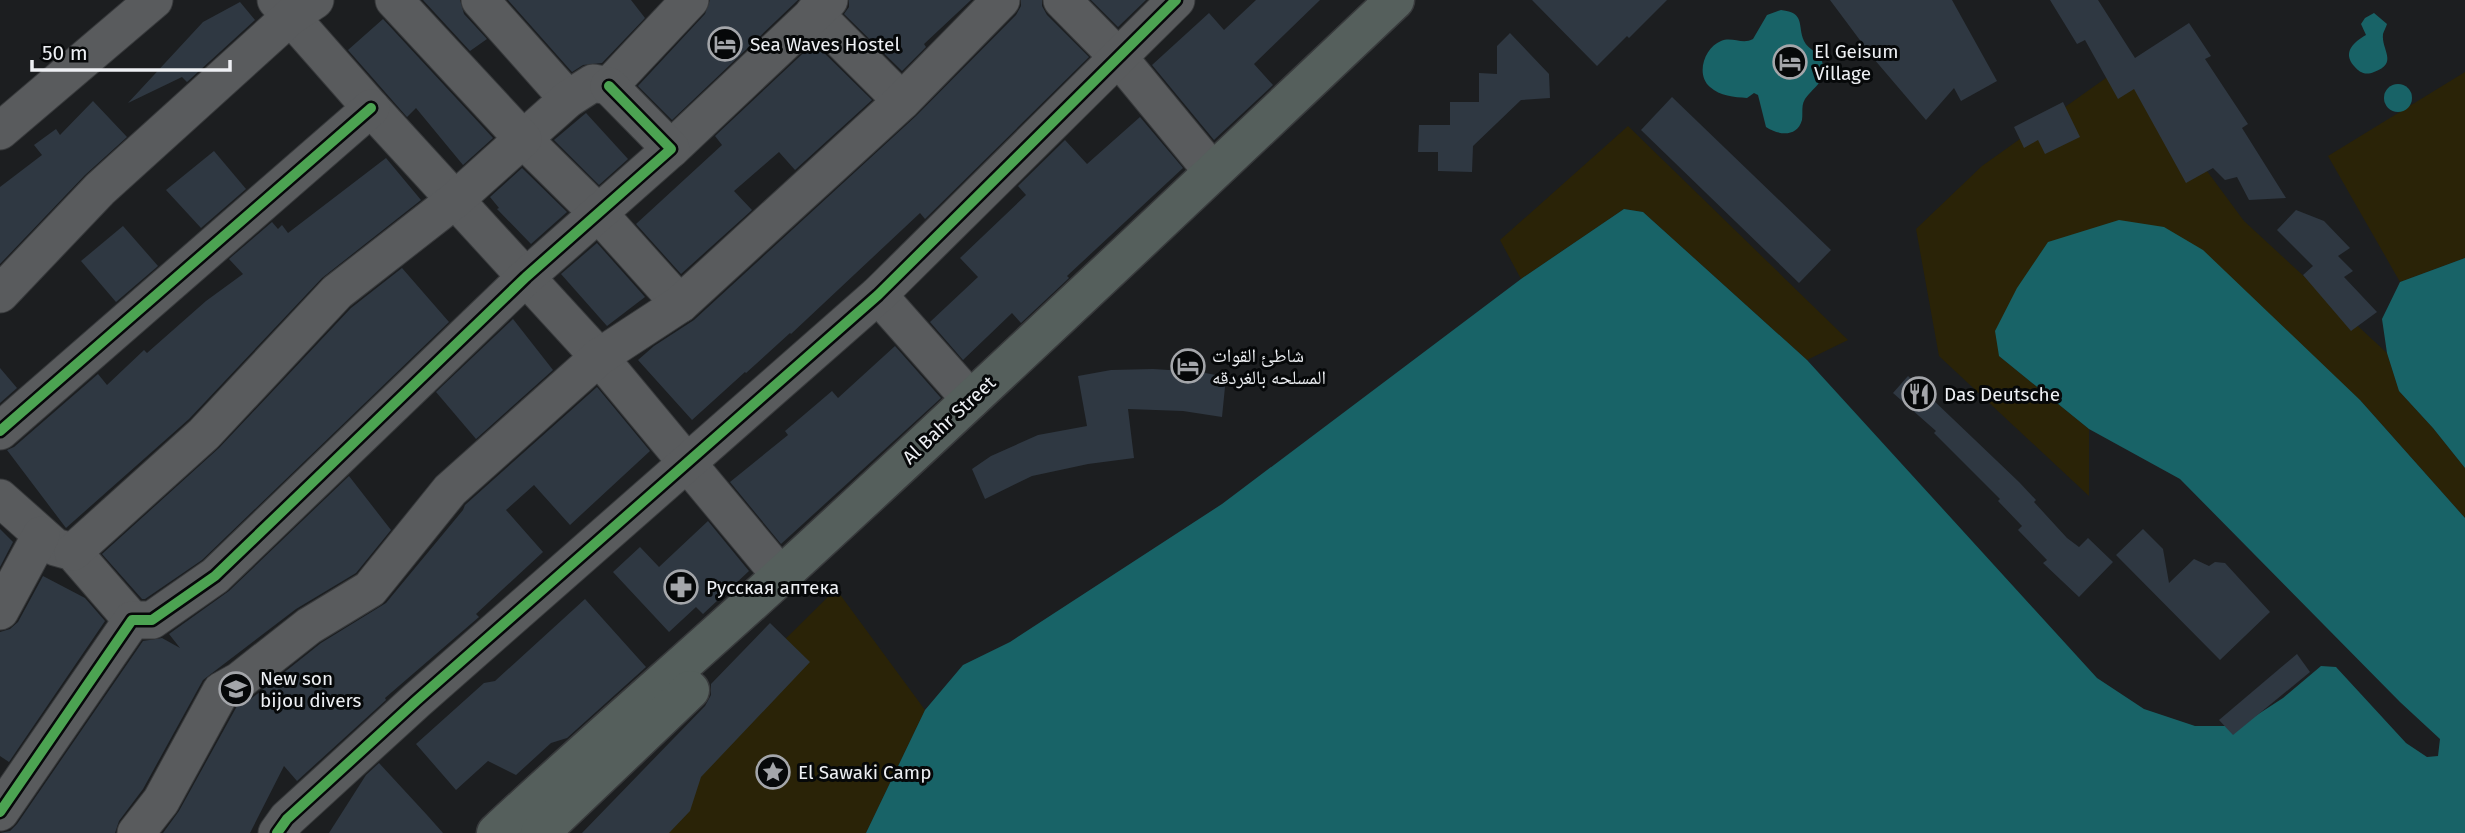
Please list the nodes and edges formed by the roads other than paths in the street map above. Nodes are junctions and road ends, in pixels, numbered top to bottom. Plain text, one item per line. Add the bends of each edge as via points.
1 (154, 0) edge
2 (394, 0) edge
3 (480, 0) edge
4 (690, 0) edge
5 (1001, 0) edge
6 (1062, 0) edge
7 (1176, 0) edge
8 (1395, 0) edge
9 (1423, 0) edge
10 (294, 5) edge
11 (822, 6) edge
12 (1119, 58) junction
13 (609, 86) junction
14 (568, 99) junction
15 (902, 101) junction
16 (371, 108) junction
17 (0, 131) edge
18 (523, 139) junction
19 (671, 149) junction
20 (1213, 172) junction
21 (456, 200) junction
22 (599, 214) junction
23 (526, 277) junction
24 (0, 294) edge
25 (878, 295) junction
26 (680, 304) junction
27 (599, 357) junction
28 (971, 400) junction
29 (0, 431) edge
30 (687, 463) junction
31 (0, 498) edge
32 (41, 535) junction
33 (73, 552) junction
34 (781, 576) junction
35 (0, 611) edge
36 (132, 620) junction
37 (0, 812) edge
38 (136, 833) edge
39 (277, 833) edge
40 (496, 833) edge
41 (540, 833) edge

1 - 17 street
2 - 18 street
3 - 14 street
4 - 13 street
5 - 15 street
6 - 12 street
7 - 12 street
8 - 20 main road, Al Bahr Street
9 - 41 main road, Al Bahr Street via 1223,184 1004,397 787,595
10 - 16 street
10 - 24 street via 100,189
11 - 15 street
11 - 19 street
12 - 20 street
12 - 25 street
13 - 14 street via 593,83
13 - 19 street
14 - 18 street
15 - 26 street
16 - 21 street
16 - 29 street
18 - 21 street
18 - 22 street
19 - 22 street
20 - 28 main road, Al Bahr Street
21 - 23 street
21 - 33 street via 337,292 204,434
22 - 23 street
22 - 26 street
23 - 27 street
23 - 36 street via 215,576 152,620
25 - 28 street
25 - 30 street
26 - 27 street
27 - 30 street
27 - 38 street via 450,490 370,590 309,626 220,691 161,801
28 - 34 main road, Al Bahr Street
30 - 34 street
30 - 39 street via 416,701
31 - 32 street
32 - 33 street via 55,547
32 - 35 street
33 - 36 street
34 - 40 main road, Al Bahr Street
36 - 37 street

